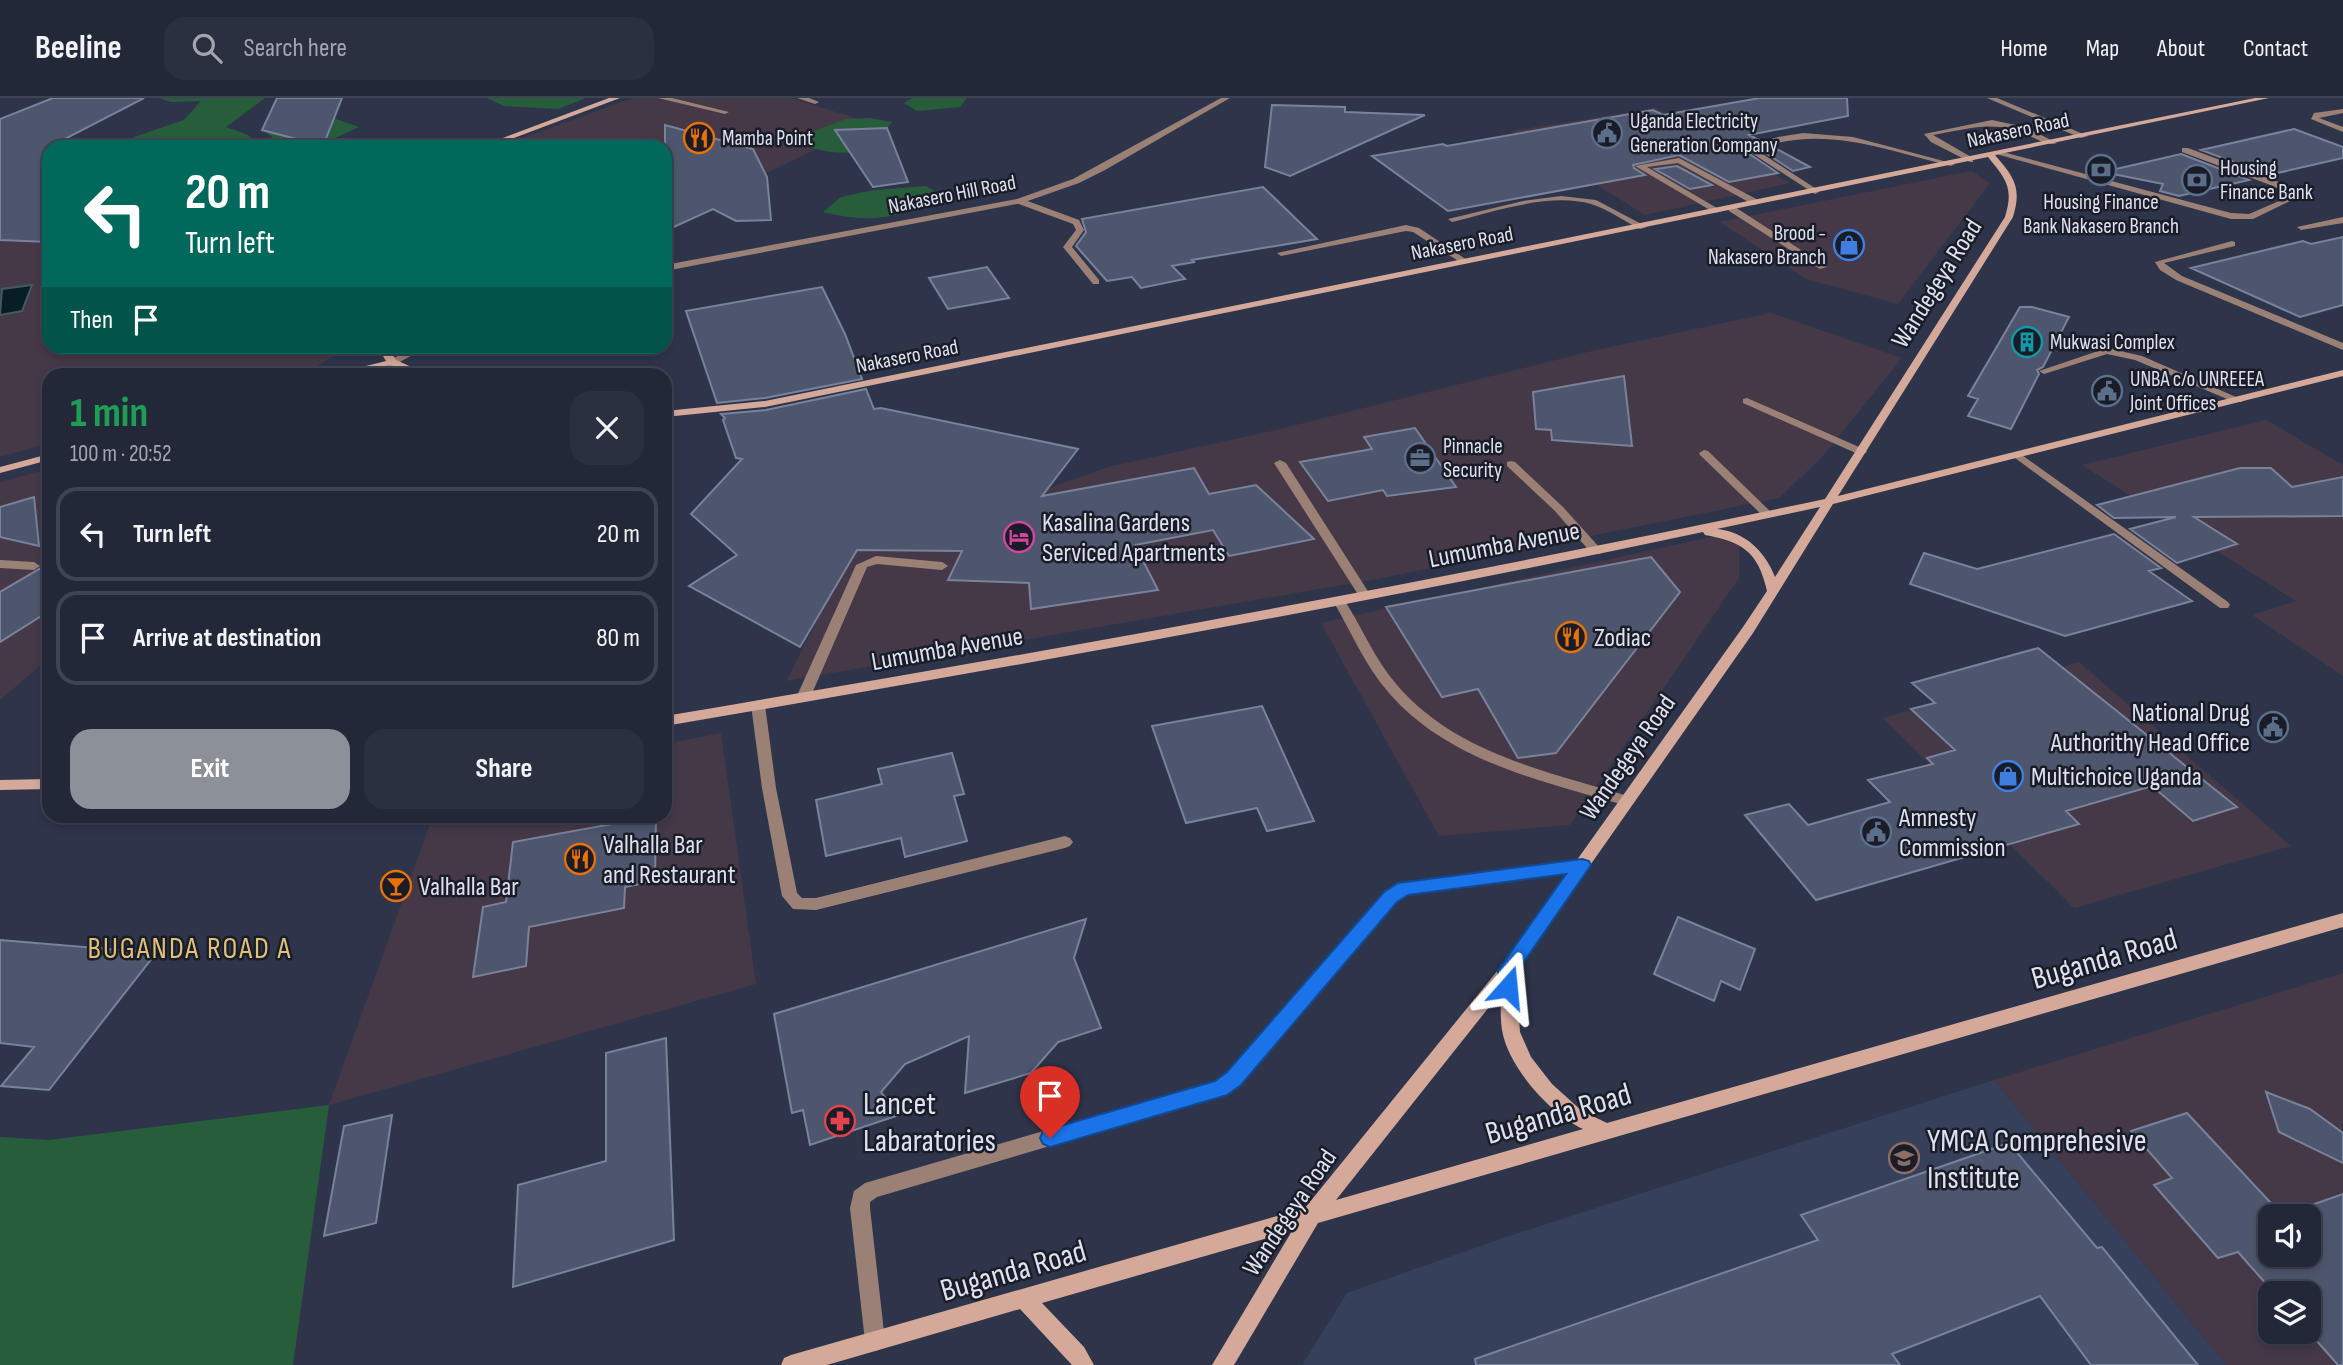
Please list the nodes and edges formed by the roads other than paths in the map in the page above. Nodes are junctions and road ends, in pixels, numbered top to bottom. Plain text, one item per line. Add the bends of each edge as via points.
1 (617, 98) edge
2 (662, 98) edge
3 (801, 98) edge
4 (1226, 98) edge
5 (1991, 98) edge
6 (2265, 98) edge
7 (815, 102) dead end
8 (2343, 111) edge
9 (725, 112) dead end
10 (2343, 130) edge
11 (2084, 136) junction
12 (502, 140) edge
13 (2053, 143) junction
14 (2185, 150) dead end
15 (1996, 155) junction
16 (1970, 160) junction
17 (1951, 164) junction
18 (1815, 192) junction
19 (1018, 201) junction
20 (1757, 203) junction
21 (1732, 208) junction
22 (1718, 211) junction
23 (1452, 219) dead end
24 (2343, 220) edge
25 (1643, 226) junction
26 (2301, 227) dead end
27 (2232, 244) dead end
28 (1281, 253) dead end
29 (1466, 262) junction
30 (672, 267) edge
31 (1823, 267) dead end
32 (1096, 282) dead end
33 (2343, 347) edge
34 (387, 354) edge
35 (408, 354) edge
36 (392, 362) junction
37 (369, 368) edge
38 (407, 368) edge
39 (2044, 371) dead end
40 (2343, 373) edge
41 (2238, 400) junction
42 (1747, 401) dead end
43 (672, 413) edge
44 (1861, 452) junction
45 (1704, 453) dead end
46 (2019, 456) junction
47 (42, 459) edge
48 (1280, 463) dead end
49 (1511, 464) dead end
50 (0, 470) edge
51 (1829, 502) junction
52 (1768, 515) junction
53 (1685, 533) junction
54 (1596, 551) junction
55 (0, 564) edge
56 (34, 566) dead end
57 (942, 566) dead end
58 (1773, 592) junction
59 (1365, 596) junction
60 (1339, 601) junction
61 (2224, 605) dead end
62 (803, 698) junction
63 (758, 705) junction
64 (672, 720) edge
65 (42, 784) edge
66 (0, 785) edge
67 (1627, 801) junction
68 (1065, 842) dead end
69 (1582, 865) junction
70 (2343, 920) edge
71 (1508, 970) junction
72 (1605, 1130) junction
73 (1312, 1215) junction
74 (1023, 1298) junction
75 (875, 1341) junction
76 (790, 1365) edge
77 (1084, 1365) edge
78 (1222, 1365) edge

1 - 12 street
2 - 9 street
3 - 7 street
4 - 19 street, Nakasero Hill Road via 1076,181
5 - 11 street
6 - 11 street, Nakasero Road
8 - 10 street via 2315,119
11 - 13 street, Nakasero Road
13 - 15 street, Nakasero Road
13 - 16 street via 1992,122 1928,134
14 - 15 street via 2276,184 2292,193 2290,199 2250,217 2231,216
15 - 16 street, Nakasero Road
15 - 44 street, Wandegeya Road via 2014,190 2009,217
16 - 17 street, Nakasero Road
17 - 18 street, Nakasero Road
17 - 18 street via 1818,134 1782,137 1755,146 1754,152 1764,160
18 - 20 street, Nakasero Road
19 - 30 street, Nakasero Hill Road
19 - 32 street via 1076,222 1080,230 1067,247
20 - 21 street, Nakasero Road
20 - 22 street via 1679,160 1639,166
21 - 22 street, Nakasero Road
21 - 31 street
22 - 25 street, Nakasero Road
23 - 25 street via 1575,198 1594,202
24 - 26 street
25 - 29 street, Nakasero Road
27 - 33 street via 2159,262 2179,278
28 - 29 street via 1406,228
29 - 43 street, Nakasero Road via 765,404
34 - 36 street
35 - 36 street
36 - 37 street
36 - 38 street
39 - 41 street via 2107,351 2138,358
40 - 41 street, Lumumba Avenue
41 - 46 street, Lumumba Avenue
42 - 44 street
44 - 51 street, Wandegeya Road
45 - 52 street
46 - 51 street, Lumumba Avenue
46 - 61 street
47 - 50 street
48 - 59 street
49 - 54 street
51 - 52 street, Lumumba Avenue
51 - 58 street, Wandegeya Road
52 - 53 street, Lumumba Avenue
53 - 54 street, Lumumba Avenue
53 - 58 street via 1714,532 1744,542 1765,563
54 - 59 street, Lumumba Avenue
55 - 56 street
57 - 62 street via 876,560 862,565
58 - 67 street, Wandegeya Road
59 - 60 street, Lumumba Avenue
60 - 62 street, Lumumba Avenue
60 - 67 street via 1392,688 1430,725 1495,758
62 - 63 street, Lumumba Avenue
63 - 64 street, Lumumba Avenue
63 - 68 street via 790,896 799,904 816,904
65 - 66 street
67 - 69 street, Wandegeya Road
69 - 71 street, Wandegeya Road
69 - 75 street via 1404,888 1390,897 1234,1079 1220,1088 872,1189 862,1197 860,1208
70 - 72 street, Buganda Road
71 - 72 street via 1511,1032 1524,1062 1576,1117
71 - 73 street, Wandegeya Road
72 - 73 street, Buganda Road
73 - 74 street, Buganda Road
73 - 78 street, Wandegeya Road
74 - 75 street, Buganda Road
74 - 77 street
75 - 76 street, Buganda Road

